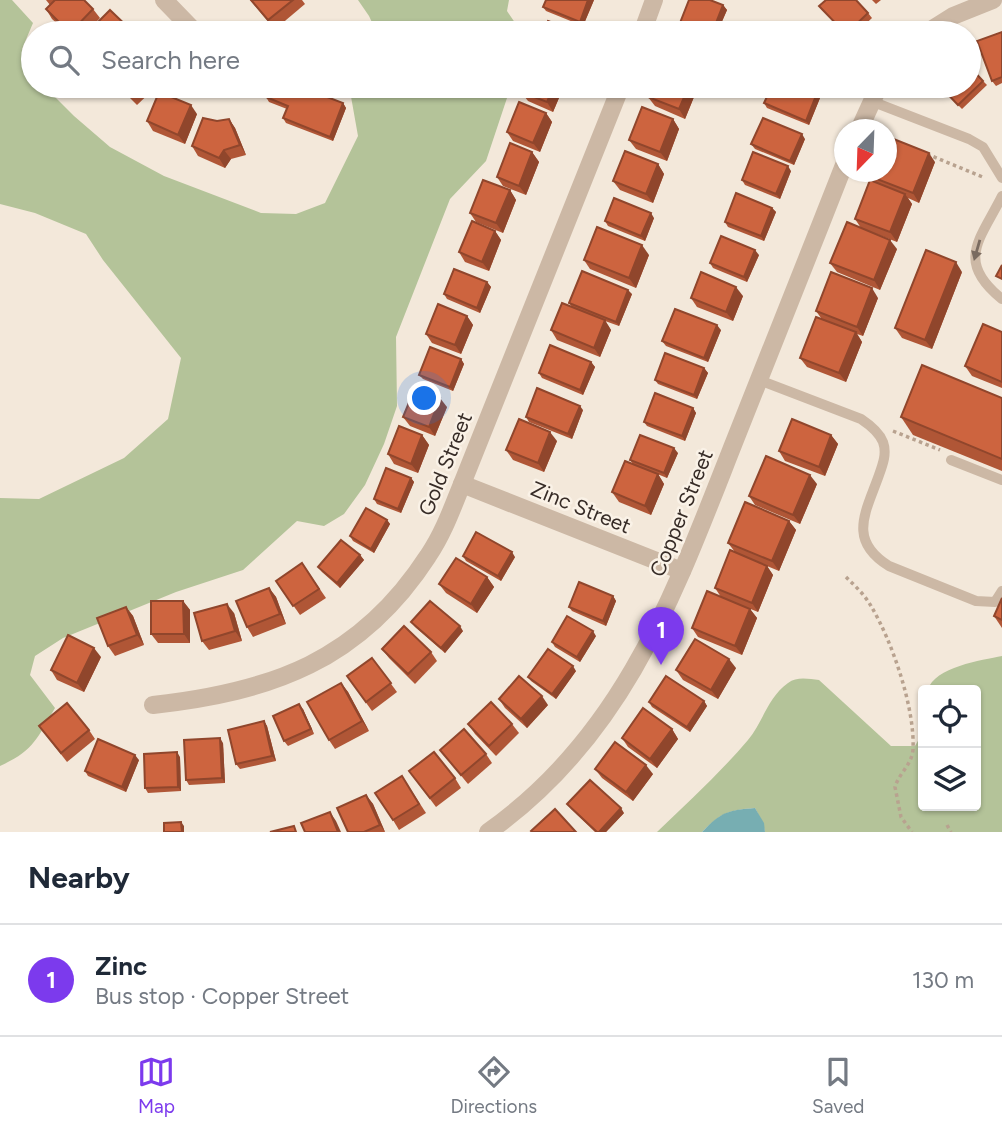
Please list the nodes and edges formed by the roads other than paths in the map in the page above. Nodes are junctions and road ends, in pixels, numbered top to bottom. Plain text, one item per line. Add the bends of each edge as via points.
1 (164, 0) edge
2 (654, 0) edge
3 (993, 0) edge
4 (184, 21) edge
5 (646, 21) edge
6 (945, 21) edge
7 (616, 98) edge
8 (873, 98) edge
9 (883, 98) edge
10 (864, 119) edge
11 (1002, 178) edge
12 (838, 182) edge
13 (1002, 196) edge
14 (1002, 299) edge
15 (759, 380) junction
16 (951, 460) dead end
17 (1002, 480) edge
18 (463, 484) junction
19 (682, 571) junction
20 (1002, 591) edge
21 (153, 705) dead end
22 (488, 832) edge

1 - 4 street
2 - 5 street
3 - 6 street
7 - 18 street, Gold Street
8 - 10 street
9 - 11 lane via 983,147
12 - 15 street, Copper Street
13 -> 14 lane via 975,250 974,262 988,288
15 - 19 street, Copper Street
15 - 20 lane via 874,428 883,442 885,458 865,515 863,536 879,560 976,601 995,602
16 - 17 lane
18 - 19 street, Zinc Street
18 - 21 street, Gold Street via 437,541 416,573 375,620 338,648 272,682
19 - 22 street, Copper Street via 641,659 606,714 565,763

